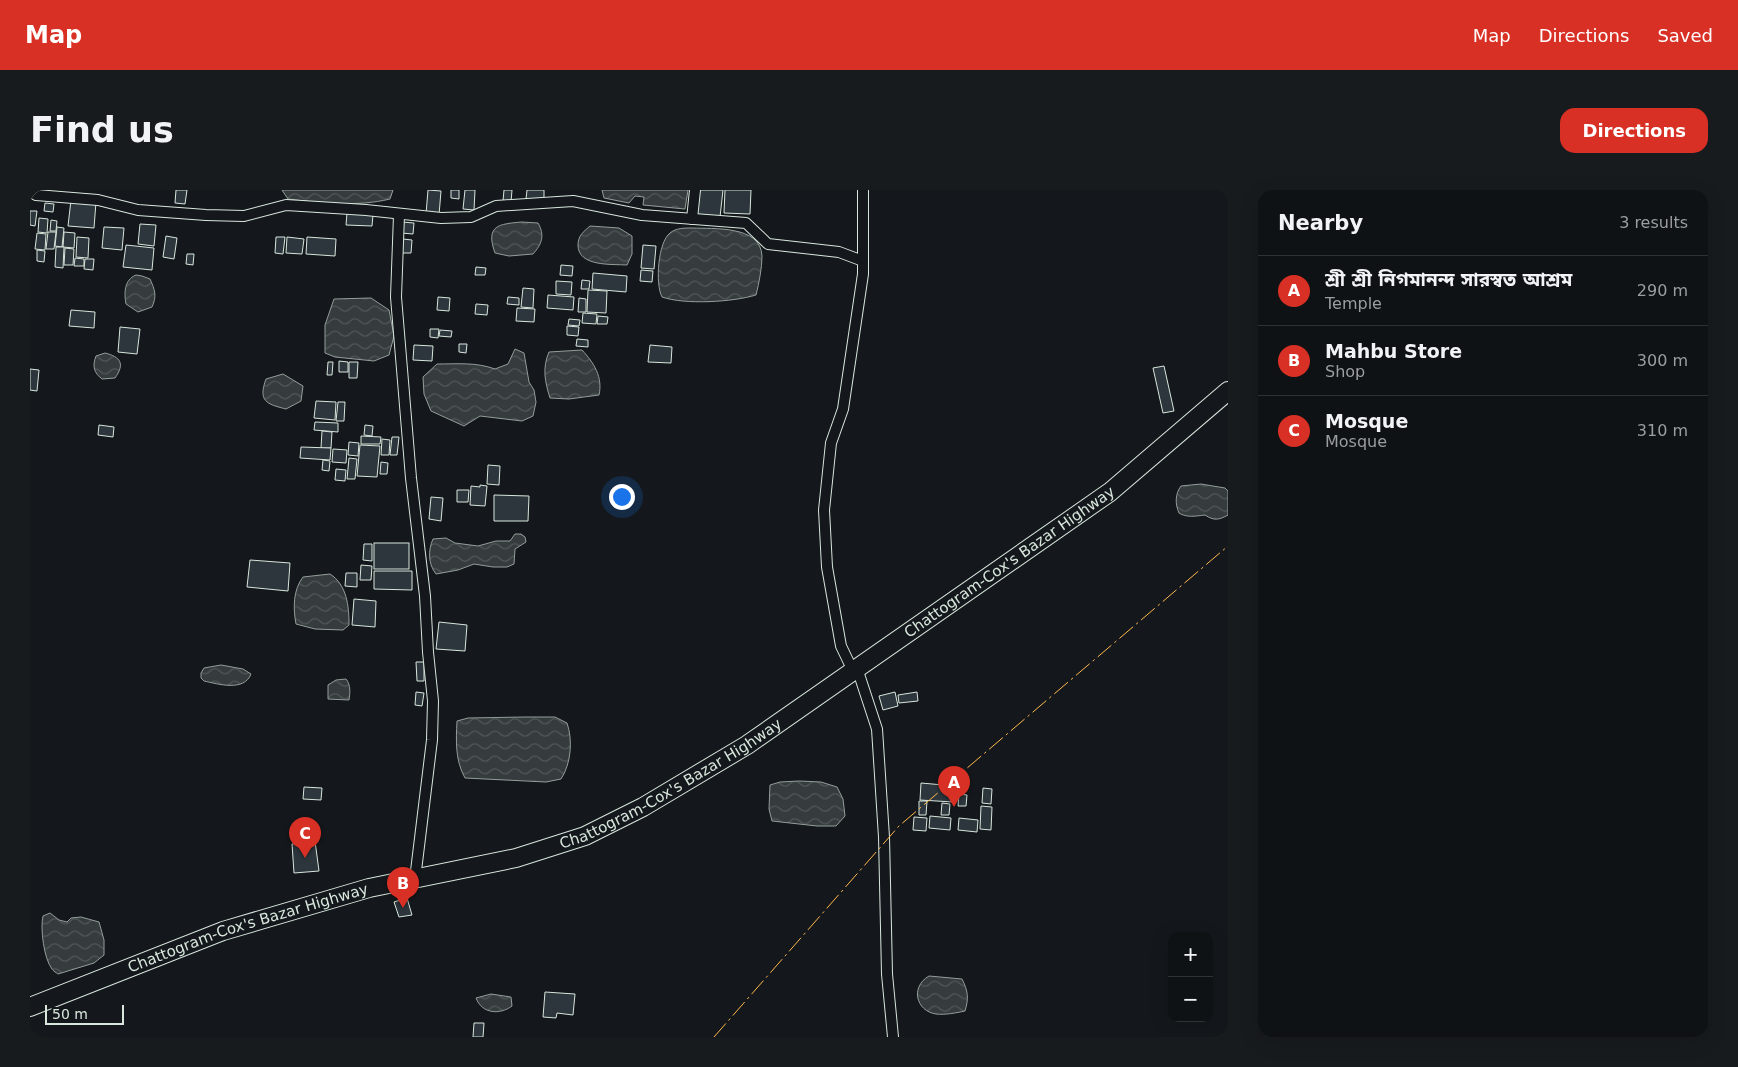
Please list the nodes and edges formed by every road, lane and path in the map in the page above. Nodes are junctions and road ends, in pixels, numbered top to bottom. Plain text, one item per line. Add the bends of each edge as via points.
1 (695, 190) edge
2 (863, 190) edge
3 (30, 191) edge
4 (399, 215) junction
5 (692, 219) junction
6 (863, 260) junction
7 (1228, 391) edge
8 (855, 670) junction
9 (415, 879) junction
10 (30, 1008) edge
11 (893, 1037) edge

1 - 5 street
2 - 6 street
3 - 4 street via 36,195 98,200 138,210 196,214 244,216 286,205
4 - 5 street via 471,217 496,206 573,201 642,215
4 - 9 street via 396,297 433,701 432,740
5 - 6 street via 746,223 768,244 839,252
6 - 8 street via 843,409 830,442 824,510 827,567 841,646
7 - 8 highway, Chattogram-Cox's Bazar Highway via 1110,492
8 - 9 highway, Chattogram-Cox's Bazar Highway via 747,745 643,807 585,836 516,858
8 - 11 street via 877,729 884,837 887,974
9 - 10 highway, Chattogram-Cox's Bazar Highway via 369,888 223,931

